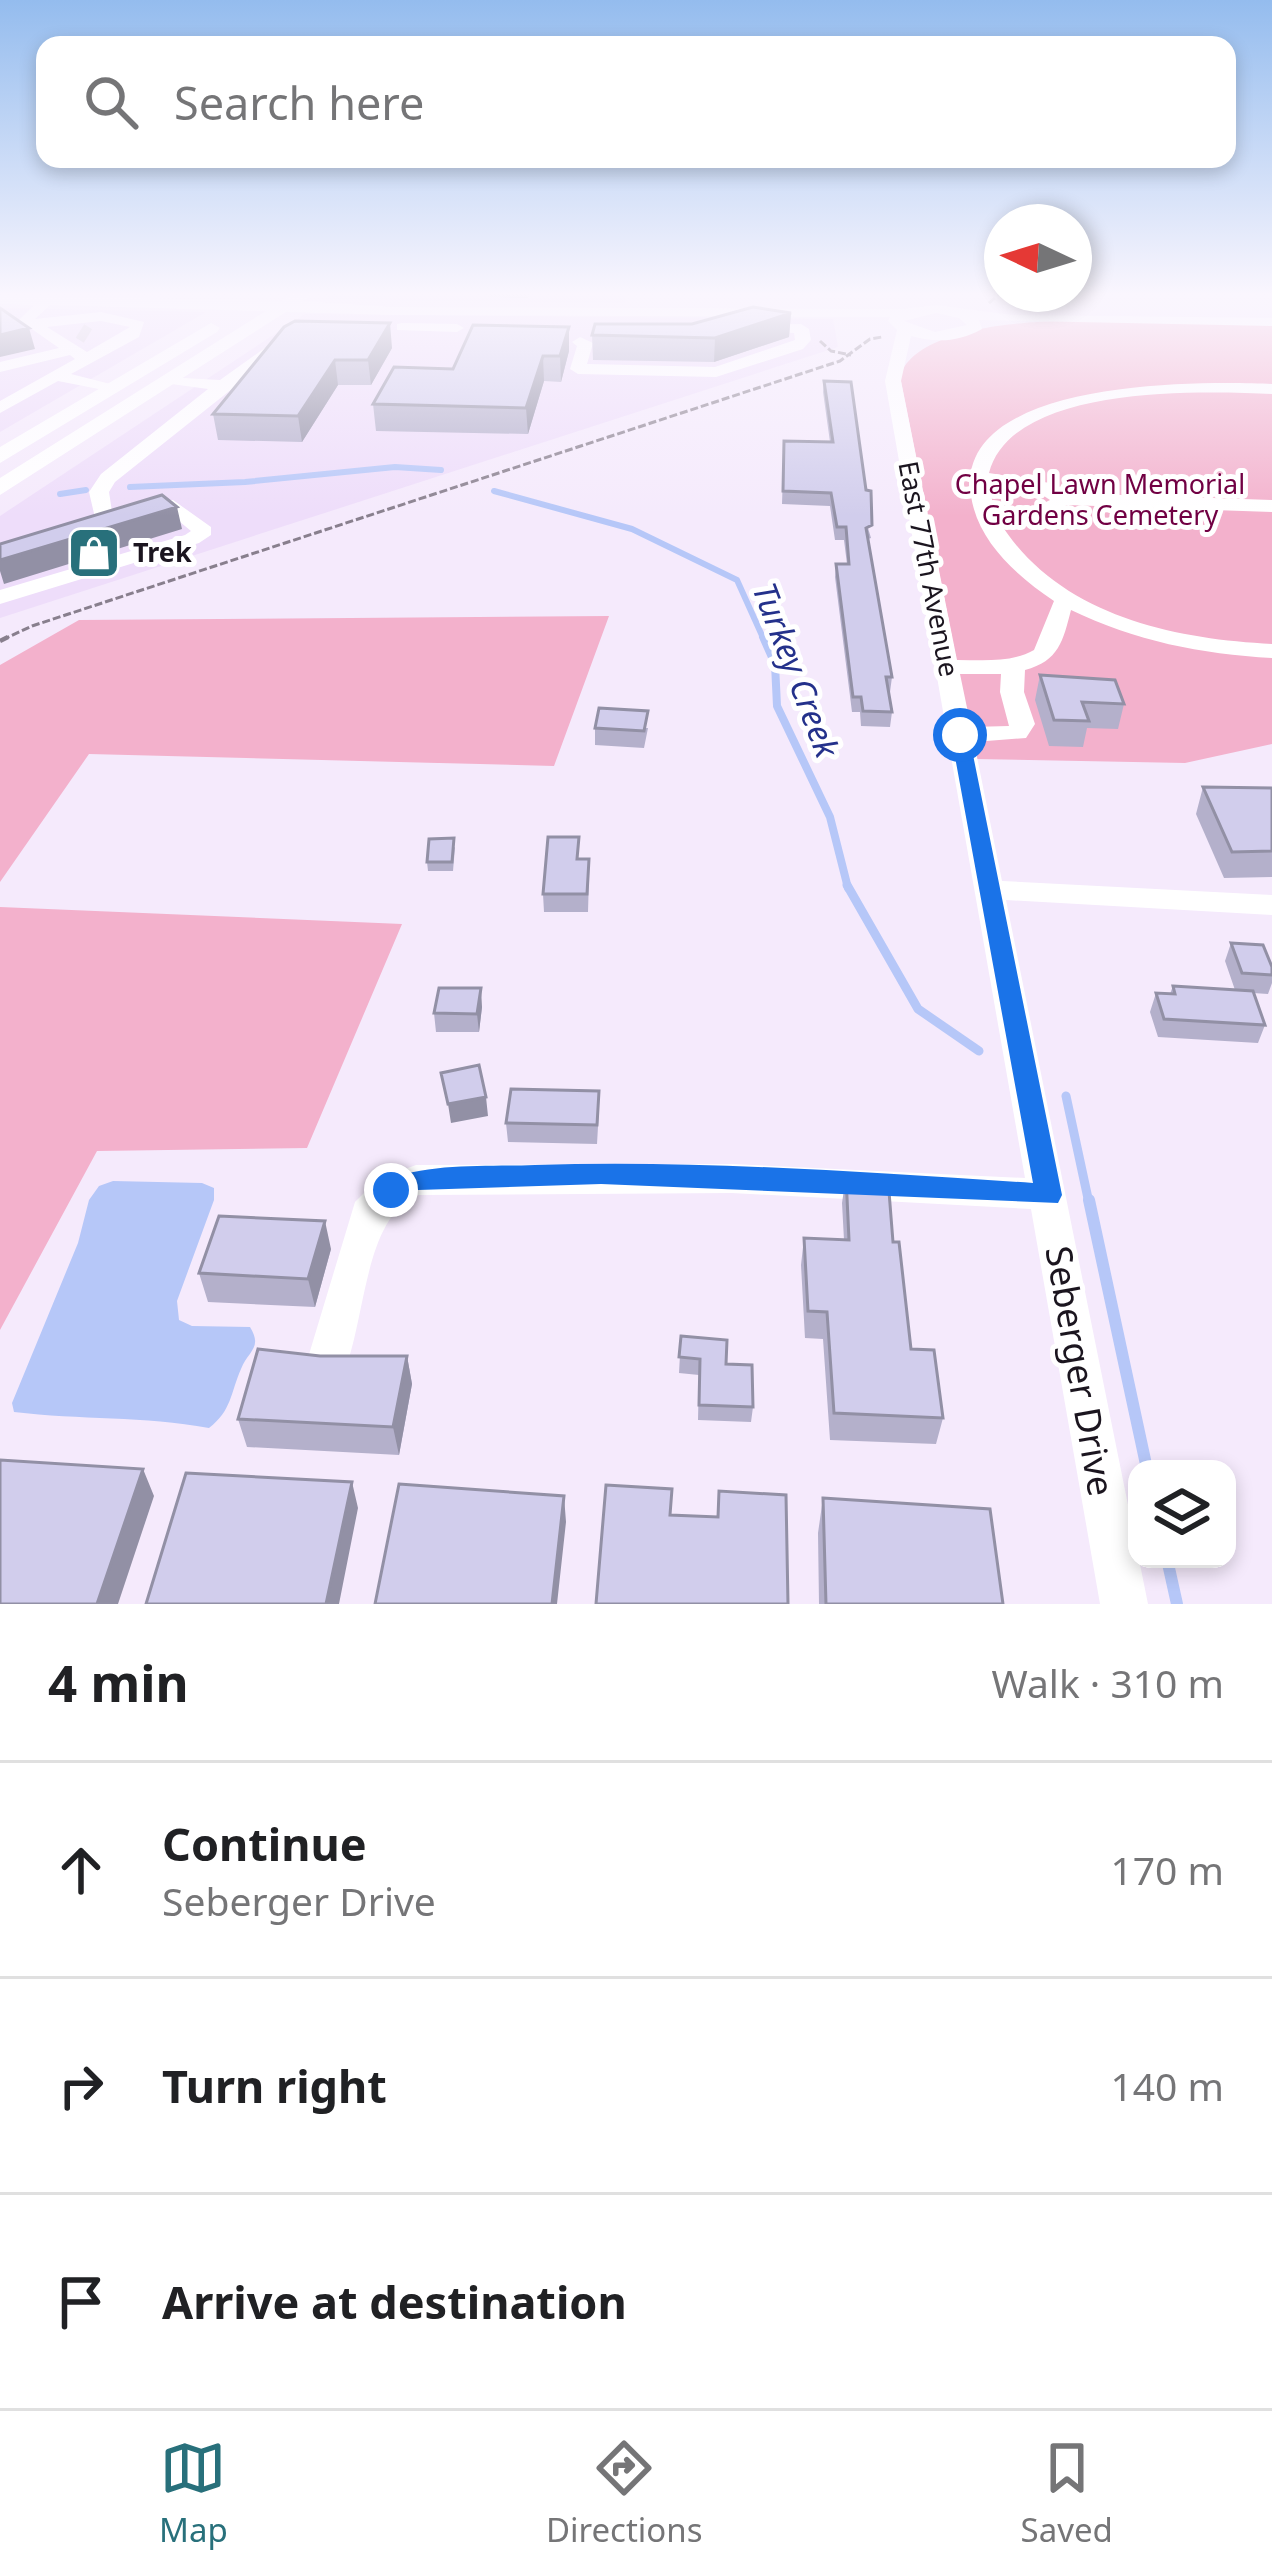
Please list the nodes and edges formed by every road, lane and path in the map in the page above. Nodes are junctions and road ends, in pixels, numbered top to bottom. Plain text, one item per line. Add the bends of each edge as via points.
1 (66, 367) edge
2 (147, 367) edge
3 (187, 367) edge
4 (251, 367) edge
5 (578, 367) edge
6 (732, 367) edge
7 (815, 367) edge
8 (894, 367) edge
9 (0, 370) edge
10 (56, 376) junction
11 (170, 380) junction
12 (223, 385) junction
13 (114, 387) junction
14 (1271, 389) edge
15 (0, 403) edge
16 (0, 456) edge
17 (978, 478) junction
18 (0, 488) edge
19 (1062, 499) junction
20 (1272, 506) edge
21 (986, 514) junction
22 (0, 597) edge
23 (1065, 600) junction
24 (0, 641) edge
25 (1272, 651) edge
26 (1014, 664) junction
27 (947, 667) junction
28 (960, 735) junction
29 (970, 785) joint
30 (990, 890) junction
31 (1271, 907) edge
32 (1048, 1195) junction
33 (328, 1361) edge
34 (1124, 1604) edge

1 - 10 street
2 - 13 main road
3 - 11 main road
4 - 12 street
5 - 6 street
7 - 24 path
8 - 27 street, East 77th Avenue
9 - 10 street
10 - 13 street
10 - 15 street
11 - 12 street
11 - 18 main road
12 - 22 street via 107,478 95,521 166,504 204,531
13 - 16 main road
14 - 17 street via 1143,390 1058,408 993,445
17 - 19 street via 1043,487
17 - 21 street
19 - 20 street
19 - 21 street via 1040,514
21 - 23 street via 1018,567
23 - 25 street via 1140,629
23 - 26 street via 1051,645 1040,658
26 - 27 street
26 - 28 street via 1017,733
27 - 28 street, East 77th Avenue
28 - 29 street, East 77th Avenue
29 - 30 street, Seberger Drive
30 - 31 street
30 - 32 street, Seberger Drive
32 - 33 street via 601,1174 416,1180 368,1213
32 - 34 street, Seberger Drive

